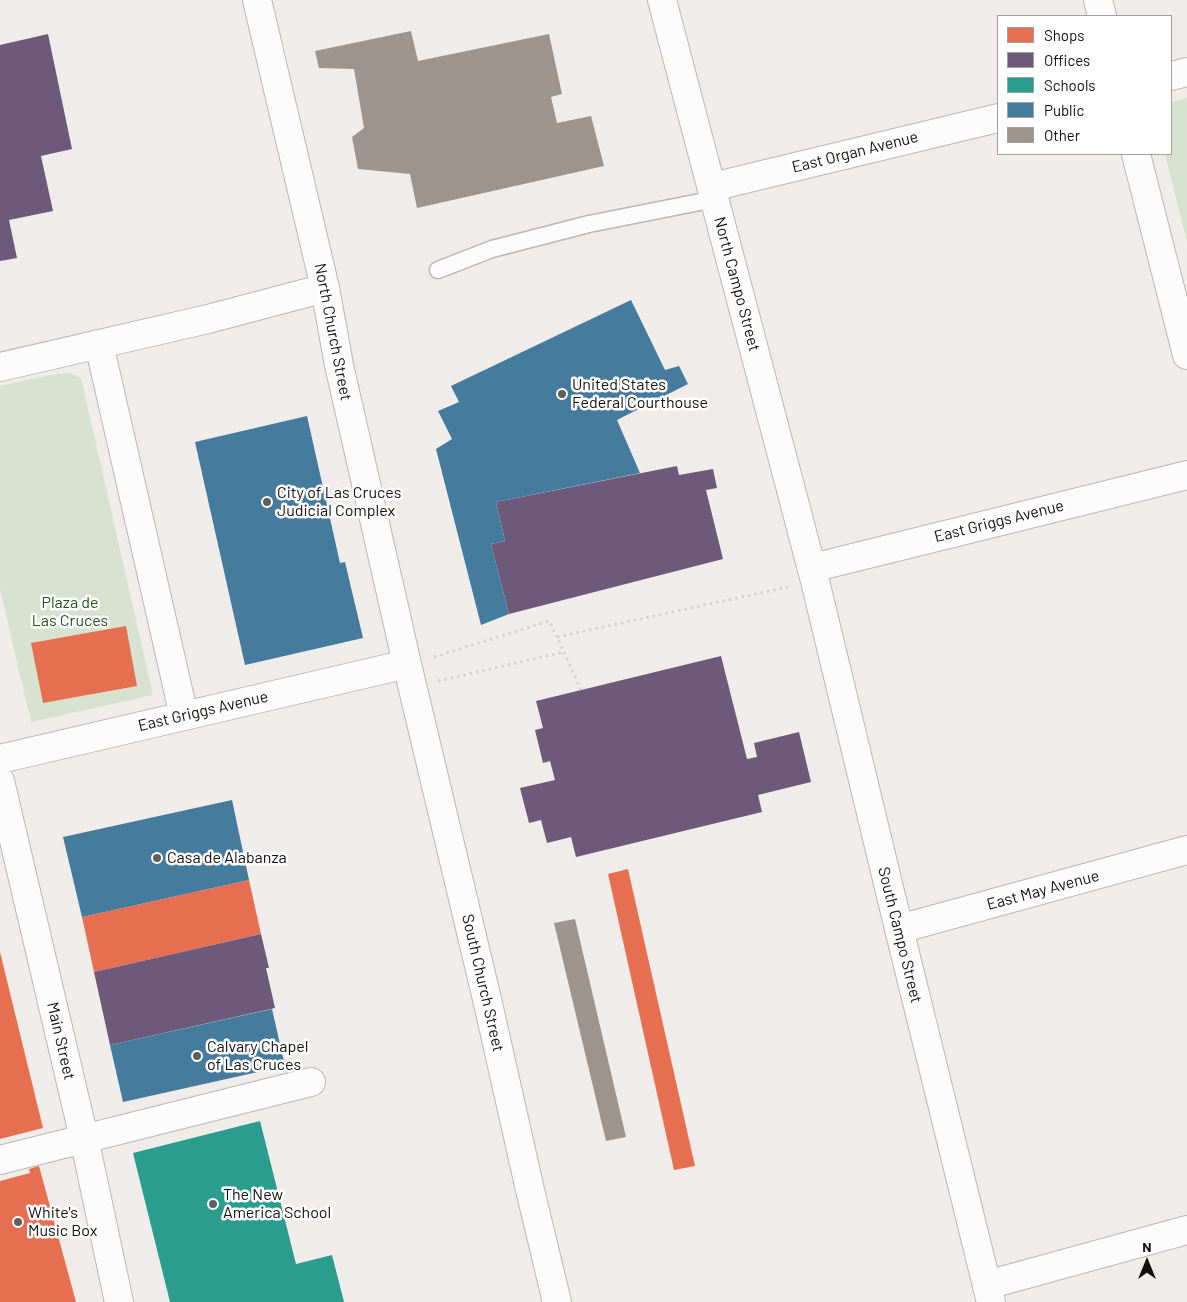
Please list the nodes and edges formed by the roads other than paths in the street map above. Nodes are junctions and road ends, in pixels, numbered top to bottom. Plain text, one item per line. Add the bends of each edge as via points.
1 (257, 0) edge
2 (662, 0) edge
3 (1098, 0) edge
4 (1102, 15) edge
5 (1187, 72) edge
6 (1172, 76) edge
7 (997, 118) edge
8 (1136, 155) edge
9 (713, 193) junction
10 (438, 270) dead end
11 (325, 288) junction
12 (99, 344) junction
13 (1187, 355) edge
14 (0, 367) edge
15 (1187, 475) edge
16 (813, 574) junction
17 (409, 676) junction
18 (184, 716) junction
19 (0, 759) edge
20 (0, 781) edge
21 (1187, 850) edge
22 (898, 929) junction
23 (311, 1082) dead end
24 (84, 1138) junction
25 (0, 1160) edge
26 (1187, 1230) edge
27 (989, 1293) edge
28 (119, 1302) edge
29 (557, 1302) edge

1 - 11 street, North Church Street
2 - 9 street, North Campo Street
3 - 4 street
5 - 6 street
7 - 9 street, East Organ Avenue
8 - 13 street
9 - 10 lane via 492,248
9 - 16 street, North Campo Street
11 - 12 street
11 - 17 street, North Church Street via 339,365
12 - 14 street
12 - 18 street
15 - 16 street, East Griggs Avenue
16 - 22 street, South Campo Street
17 - 18 street, East Griggs Avenue
17 - 29 street, South Church Street
18 - 19 street, East Griggs Avenue
20 - 24 street, Main Street
21 - 22 street, East May Avenue
22 - 27 street, South Campo Street
23 - 24 street
24 - 25 street
24 - 28 street, Main Street
26 - 27 street

